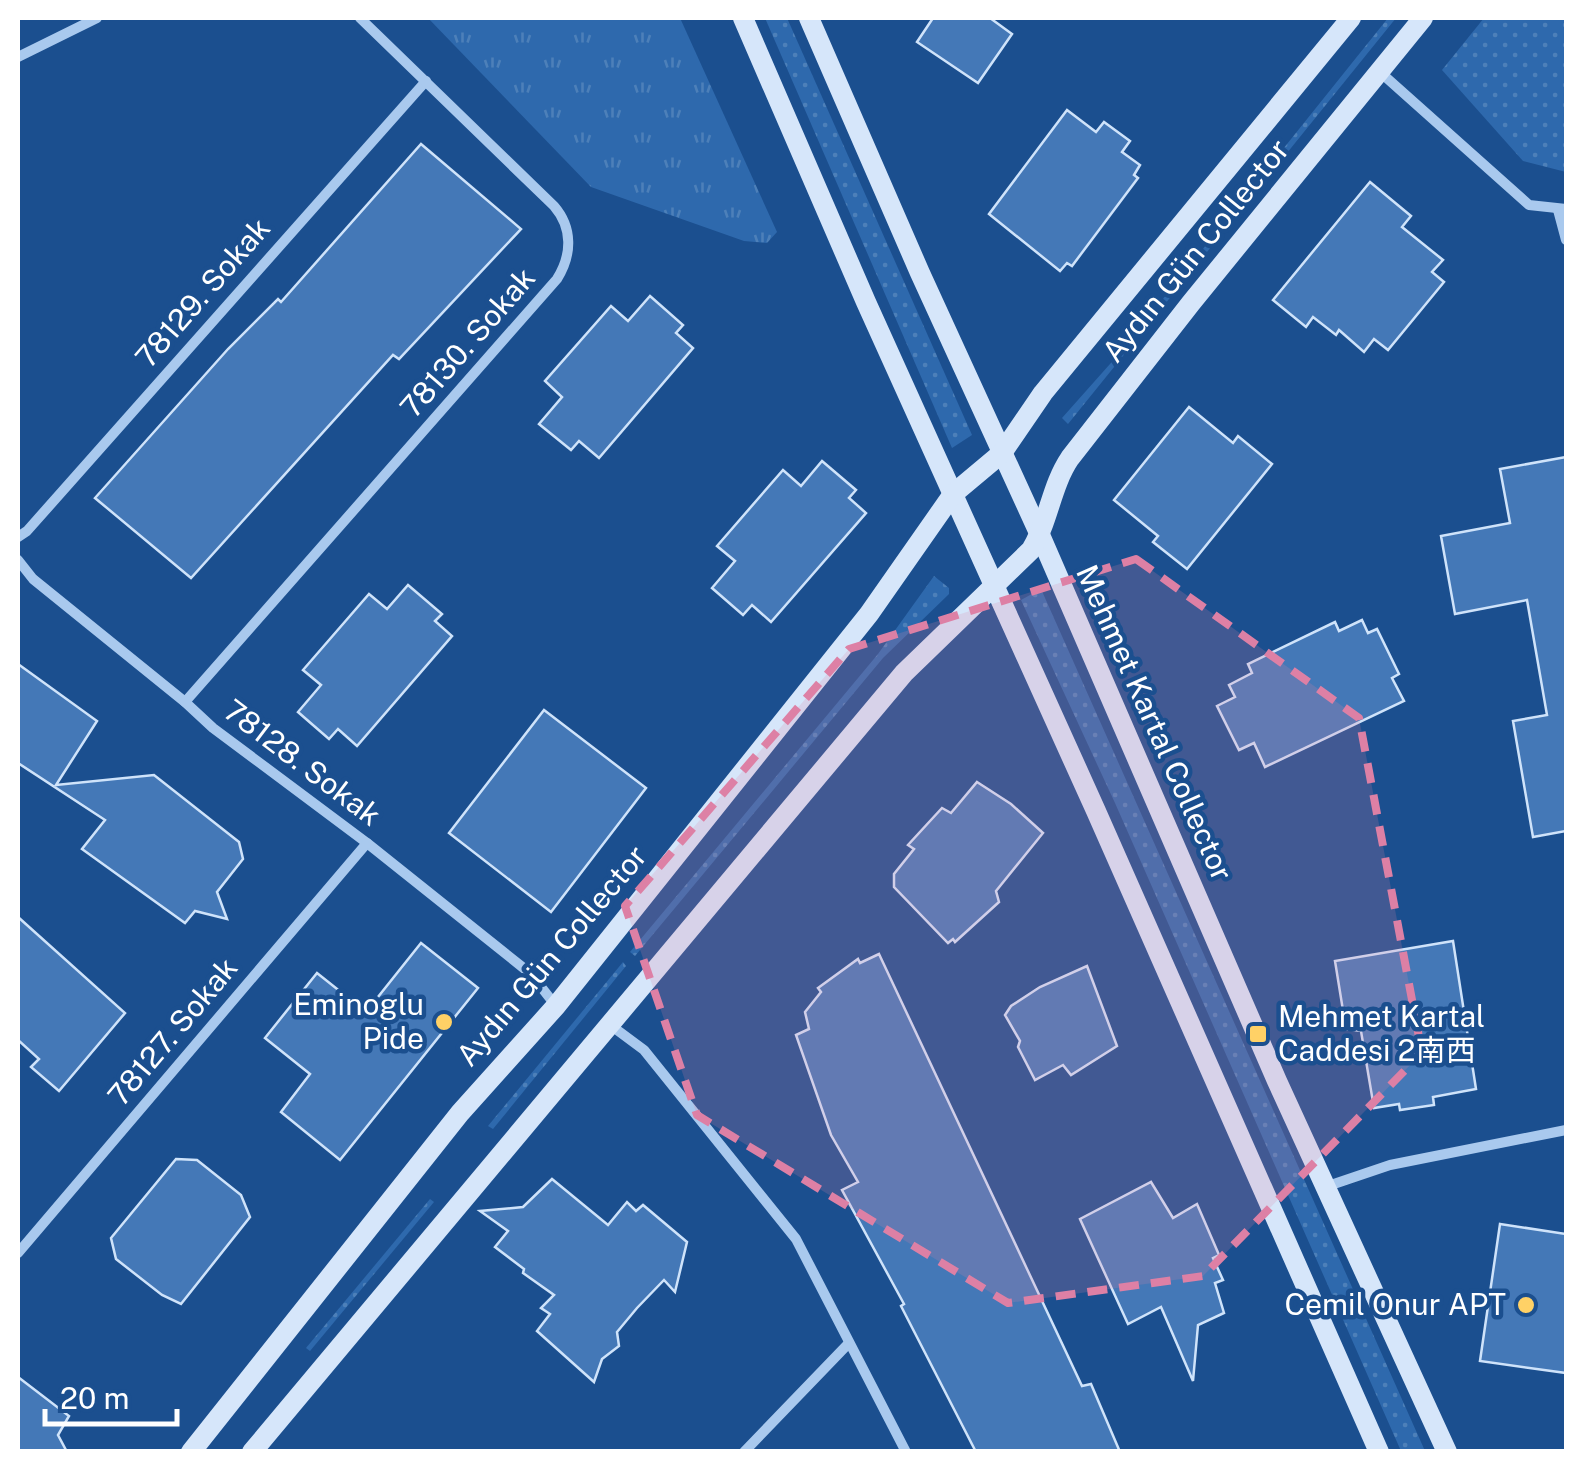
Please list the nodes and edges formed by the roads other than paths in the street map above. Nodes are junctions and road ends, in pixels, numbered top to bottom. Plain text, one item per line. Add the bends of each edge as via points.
1 (98, 18) edge
2 (360, 18) edge
3 (743, 18) edge
4 (809, 18) edge
5 (1351, 18) edge
6 (1423, 18) edge
7 (18, 57) edge
8 (1380, 72) junction
9 (426, 81) junction
10 (1562, 209) edge
11 (1566, 240) edge
12 (1002, 453) junction
13 (953, 494) junction
14 (1040, 535) junction
15 (18, 537) edge
16 (18, 560) edge
17 (994, 586) junction
18 (185, 702) junction
19 (367, 843) junction
20 (556, 1006) junction
21 (608, 1023) junction
22 (1566, 1130) edge
23 (1325, 1187) junction
24 (18, 1253) edge
25 (849, 1343) junction
26 (190, 1452) edge
27 (252, 1452) edge
28 (744, 1452) edge
29 (906, 1452) edge
30 (1379, 1452) edge
31 (1447, 1452) edge

1 - 7 street
2 - 9 street, 78130. Sokak
3 - 13 main road
4 - 12 main road, Mehmet Kartal Collector
5 - 12 main road, Aydın Gün Collector via 1043,393
6 - 8 main road, Aydın Gün Collector
8 - 10 street via 1529,205
8 - 14 main road, Aydın Gün Collector via 1070,458
9 - 15 street, 78129. Sokak
9 - 18 street, 78130. Sokak via 562,214 569,240 565,267
10 - 11 street
12 - 13 main road, Aydın Gün Collector
12 - 14 main road, Mehmet Kartal Collector
13 - 17 main road
13 - 20 main road, Aydın Gün Collector via 870,614
14 - 17 main road
14 - 23 main road, Mehmet Kartal Collector
16 - 18 street, 78128. Sokak
17 - 21 main road via 904,673
17 - 30 main road
18 - 19 street, 78128. Sokak
19 - 20 street, 78128. Sokak via 531,974
19 - 24 street, 78127. Sokak
20 - 26 main road, Aydın Gün Collector via 460,1114
21 - 25 street via 644,1050 796,1239
21 - 27 main road
22 - 23 street via 1390,1164
23 - 31 main road, Mehmet Kartal Collector
25 - 28 street
25 - 29 street

